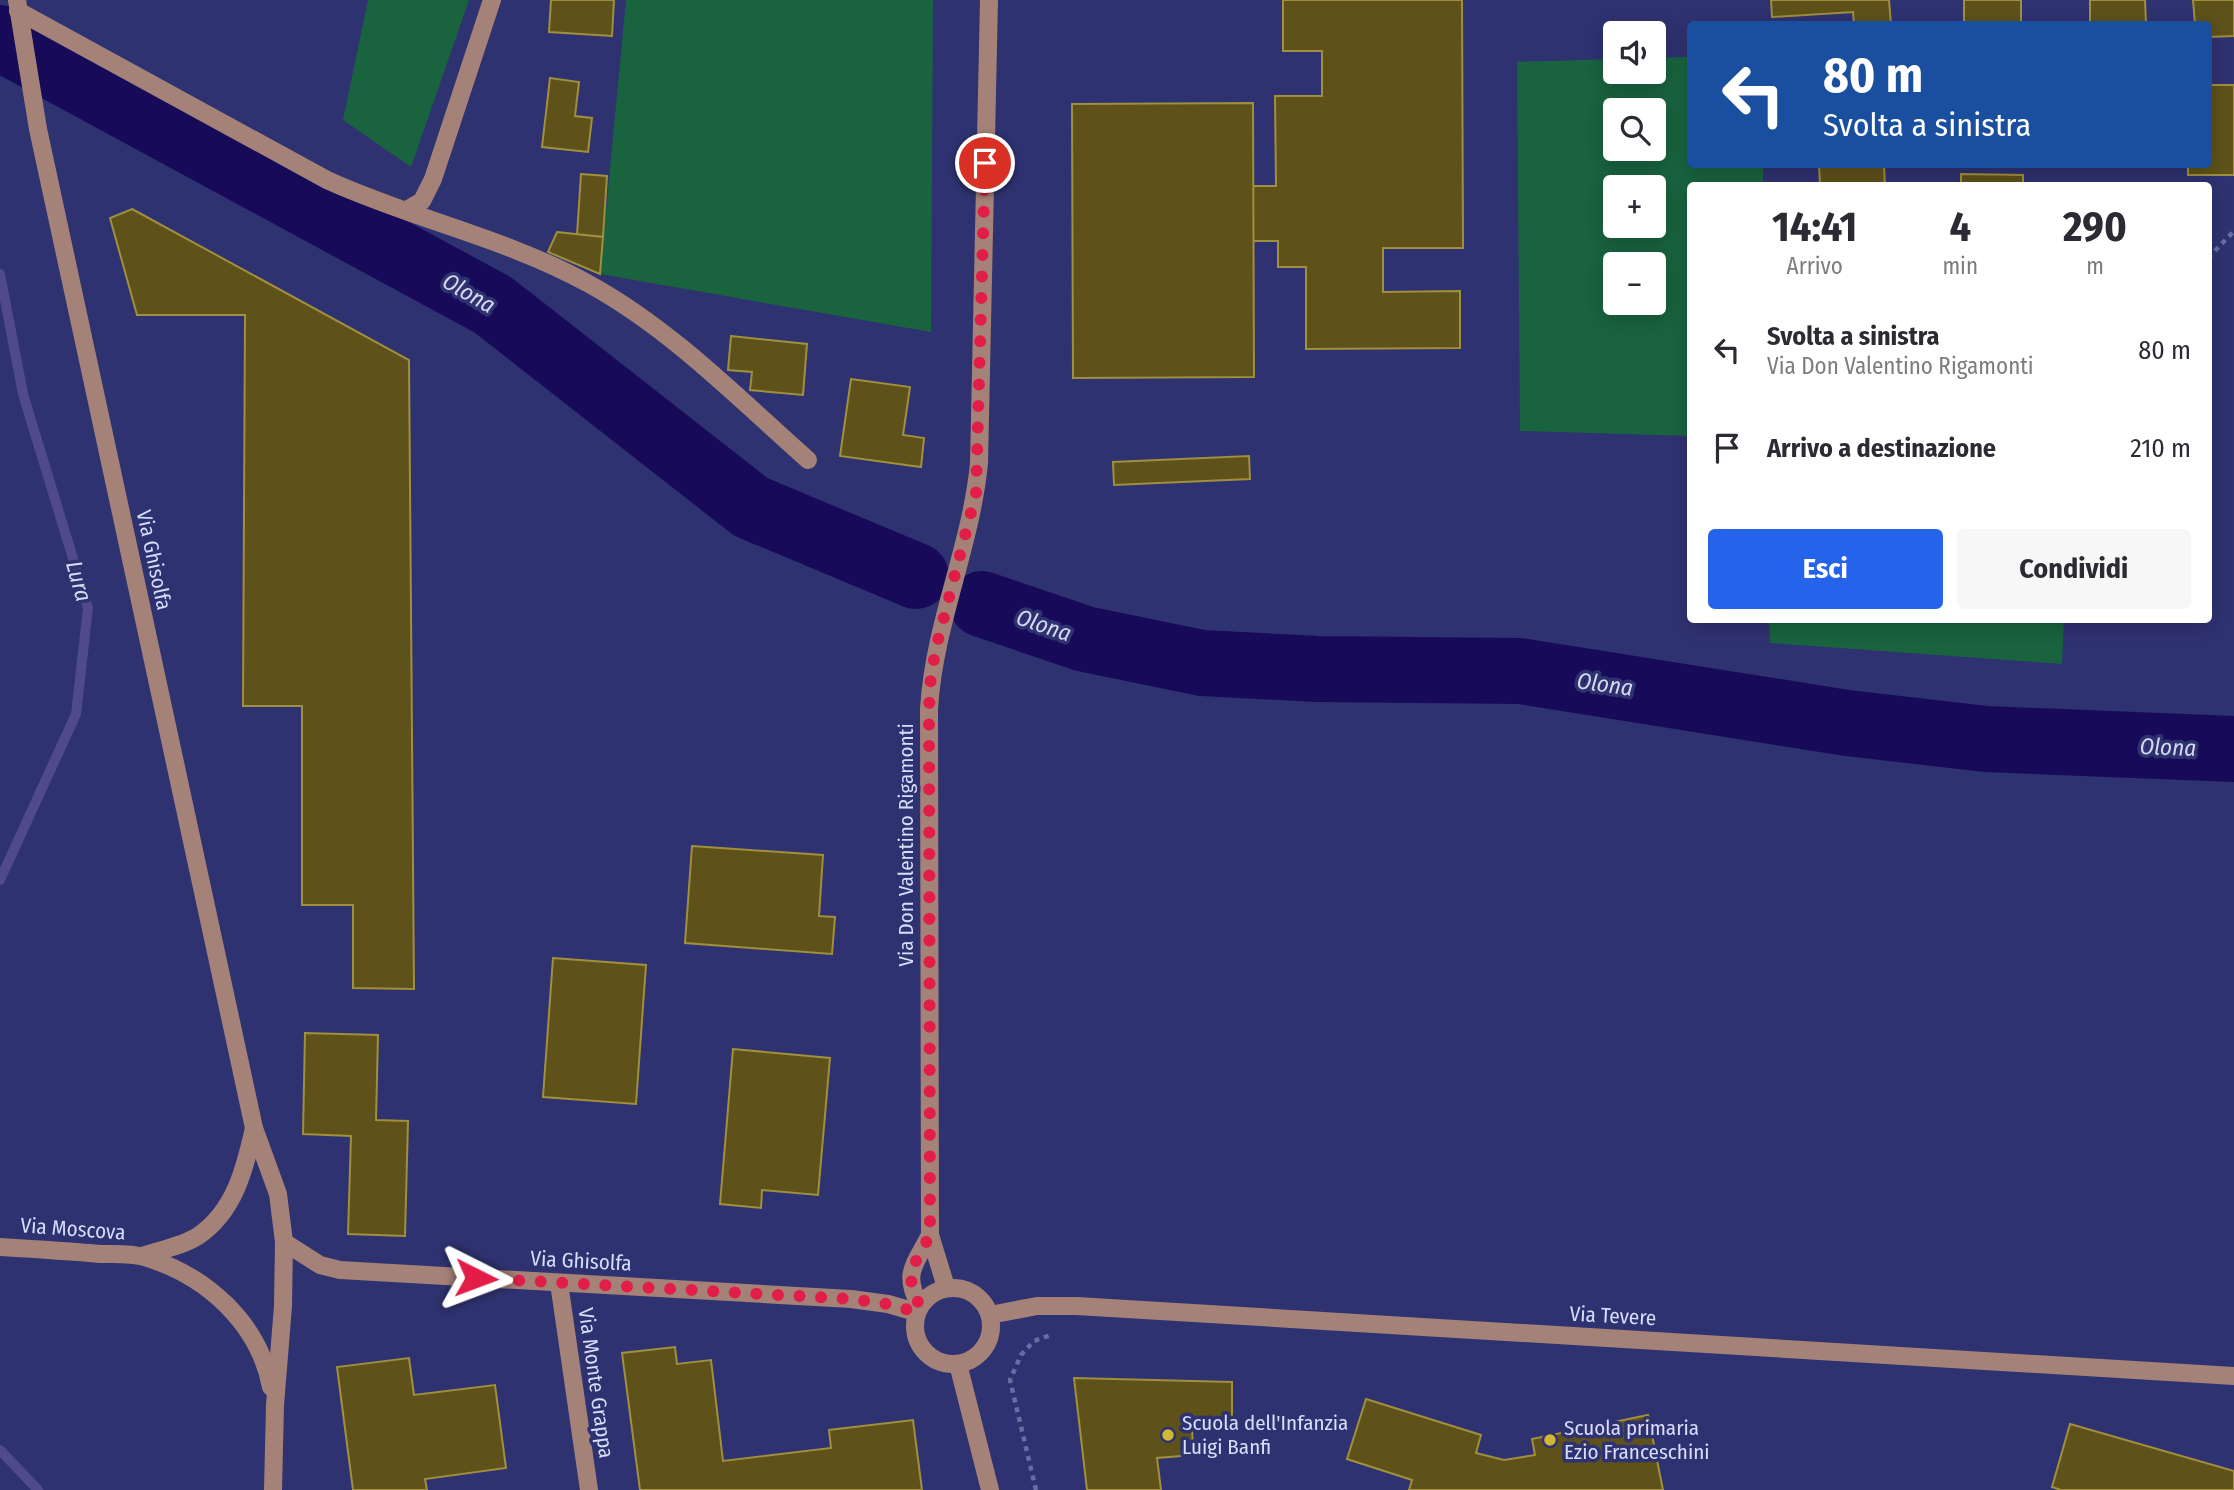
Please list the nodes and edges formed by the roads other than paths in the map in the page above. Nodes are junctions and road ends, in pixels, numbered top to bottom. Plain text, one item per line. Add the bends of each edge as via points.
1 (492, 0) edge
2 (989, 0) edge
3 (18, 6) edge
4 (407, 211) junction
5 (808, 460) dead end
6 (254, 1128) junction
7 (930, 1235) junction
8 (284, 1242) junction
9 (0, 1247) edge
10 (142, 1256) junction
11 (559, 1283) junction
12 (946, 1287) junction
13 (918, 1309) junction
14 (990, 1315) junction
15 (958, 1364) junction
16 (2234, 1377) edge
17 (275, 1405) junction
18 (273, 1490) edge
19 (589, 1490) edge
20 (990, 1490) edge

1 - 4 street via 433,179 422,201
2 - 7 street, Via Don Valentino Rigamonti via 979,463 970,523 931,674 929,709
3 - 4 street via 327,180
3 - 6 street, Via Ghisolfa via 38,129
4 - 5 street via 528,254 640,315
6 - 8 street, Via Ghisolfa via 278,1194
6 - 10 street, Via Ghisolfa via 243,1175 222,1213 197,1236
7 - 12 street, Via Don Valentino Rigamonti
7 - 13 street, Via Don Valentino Rigamonti via 911,1271
8 - 11 street, Via Ghisolfa via 320,1265 340,1270
8 - 17 street
9 - 10 street, Via Moscova
10 - 17 street via 186,1275 219,1297 239,1318 261,1352
11 - 13 street, Via Ghisolfa via 851,1299
11 - 19 street, Via Monte Grappa
12 - 13 street via 932,1293
12 - 14 street via 966,1289 985,1304
13 - 15 street via 914,1325 923,1350 945,1364
14 - 15 street via 989,1340 982,1351
14 - 16 street, Via Tevere via 1037,1306 1077,1306
15 - 20 street
17 - 18 street

